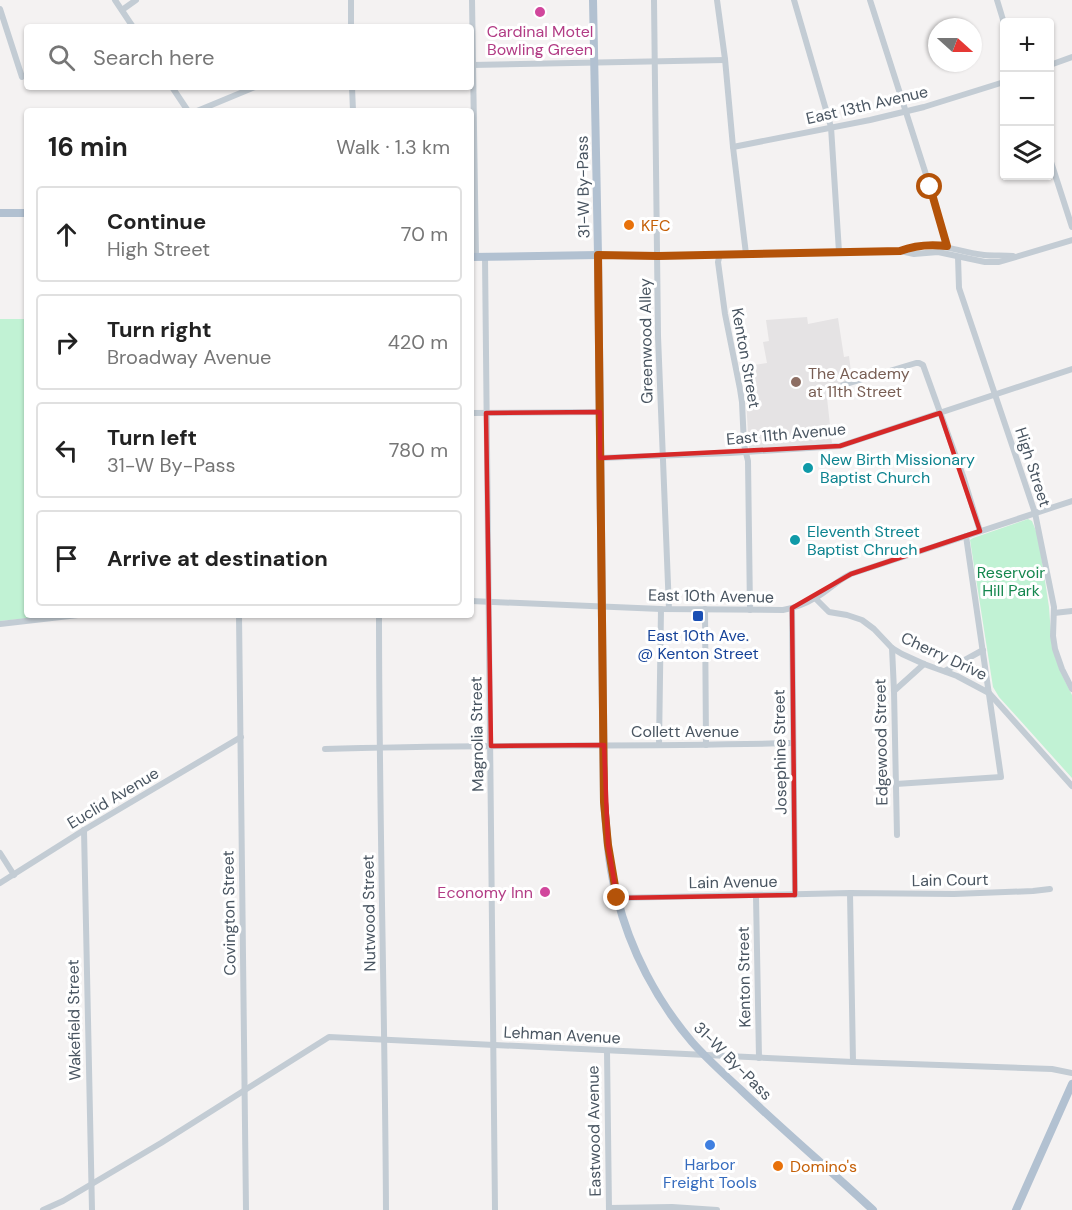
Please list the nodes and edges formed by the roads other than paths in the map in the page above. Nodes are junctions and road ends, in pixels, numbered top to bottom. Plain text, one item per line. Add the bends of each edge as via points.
1 (115, 0) edge
2 (136, 0) edge
3 (351, 0) edge
4 (472, 0) edge
5 (593, 0) edge
6 (654, 0) edge
7 (717, 0) edge
8 (794, 0) edge
9 (870, 0) edge
10 (997, 0) edge
11 (0, 9) edge
12 (122, 10) junction
13 (1003, 18) edge
14 (131, 24) edge
15 (351, 24) edge
16 (472, 24) edge
17 (1072, 57) edge
18 (725, 60) junction
19 (654, 62) junction
20 (594, 63) junction
21 (1054, 64) edge
22 (474, 65) edge
23 (22, 77) dead end
24 (1000, 84) edge
25 (174, 90) edge
26 (248, 90) edge
27 (352, 90) edge
28 (473, 90) edge
29 (186, 108) edge
30 (204, 108) edge
31 (353, 108) edge
32 (473, 108) edge
33 (906, 112) junction
34 (831, 127) junction
35 (474, 142) edge
36 (733, 147) junction
37 (1054, 171) edge
38 (0, 213) edge
39 (24, 213) edge
40 (1072, 227) edge
41 (1072, 240) edge
42 (947, 246) junction
43 (900, 251) junction
44 (839, 252) junction
45 (720, 254) junction
46 (746, 254) junction
47 (598, 255) junction
48 (658, 256) junction
49 (1017, 256) junction
50 (477, 257) edge
51 (958, 257) junction
52 (1072, 369) edge
53 (843, 385) dead end
54 (995, 394) junction
55 (600, 412) junction
56 (940, 412) junction
57 (474, 413) edge
58 (486, 413) junction
59 (746, 453) junction
60 (663, 456) junction
61 (600, 458) junction
62 (1072, 501) edge
63 (1035, 513) junction
64 (981, 531) junction
65 (966, 536) junction
66 (815, 598) junction
67 (474, 601) edge
68 (488, 602) junction
69 (601, 606) junction
70 (792, 608) junction
71 (661, 609) junction
72 (669, 609) junction
73 (705, 609) junction
74 (750, 610) junction
75 (1072, 612) edge
76 (1054, 613) junction
77 (52, 618) edge
78 (239, 618) edge
79 (379, 618) edge
80 (0, 624) edge
81 (892, 648) junction
82 (983, 650) junction
83 (924, 664) junction
84 (945, 671) junction
85 (1072, 689) edge
86 (894, 691) junction
87 (989, 693) junction
88 (241, 737) junction
89 (793, 743) junction
90 (604, 745) junction
91 (659, 745) junction
92 (706, 745) junction
93 (491, 746) junction
94 (379, 747) junction
95 (324, 749) dead end
96 (896, 784) junction
97 (1072, 786) edge
98 (84, 830) junction
99 (897, 835) dead end
100 (0, 853) edge
101 (14, 875) junction
102 (0, 884) edge
103 (1050, 890) dead end
104 (850, 893) junction
105 (795, 895) junction
106 (756, 896) junction
107 (617, 898) junction
108 (385, 1040) junction
109 (494, 1044) junction
110 (607, 1051) junction
111 (704, 1055) junction
112 (759, 1058) junction
113 (853, 1062) junction
114 (1072, 1073) edge
115 (1072, 1084) edge
116 (245, 1090) junction
117 (91, 1184) junction
118 (609, 1209) edge
119 (43, 1210) edge
120 (92, 1210) edge
121 (246, 1210) edge
122 (386, 1210) edge
123 (495, 1210) edge
124 (717, 1210) edge
125 (873, 1210) edge
126 (1016, 1210) edge

1 - 12 street
2 - 12 street
3 - 15 street
4 - 16 street, Magnolia Street
5 - 20 main road, 31-W By-Pass
6 - 19 street, Greenwood Alley
7 - 18 street
8 - 34 street
9 - 33 street
10 - 13 street
11 - 23 street
12 - 14 street
17 - 21 street
18 - 19 street
18 - 36 street
19 - 20 street
19 - 48 street, Greenwood Alley
20 - 22 street
20 - 47 main road, 31-W By-Pass
24 - 33 street, East 13th Avenue
25 - 29 street
26 - 30 street
27 - 31 street
28 - 32 street, Magnolia Street
33 - 34 street, East 13th Avenue
33 - 42 street
34 - 36 street, East 13th Avenue
34 - 44 street
35 - 50 street, Magnolia Street
36 - 46 street
37 - 40 street
38 - 39 main road
41 - 49 street
42 - 43 street via 913,246
42 - 49 street via 984,255
43 - 44 street
43 - 51 street
44 - 46 street
45 - 46 street
45 - 48 street
45 - 59 street, Kenton Street via 718,262 742,402
47 - 48 street
47 - 50 main road
47 - 55 main road, 31-W By-Pass
48 - 60 street, Greenwood Alley
49 - 51 street via 999,262
50 - 58 street, Magnolia Street
51 - 54 street, High Street via 959,288
52 - 54 street, East 11th Avenue
53 - 56 street via 920,363
54 - 56 street, East 11th Avenue
54 - 63 street, High Street
55 - 58 street
55 - 61 main road, 31-W By-Pass
56 - 59 street, East 11th Avenue via 840,446
56 - 64 street
57 - 58 street
58 - 68 street, Magnolia Street
59 - 60 street, East 11th Avenue
59 - 74 street, Kenton Street
60 - 61 street, East 11th Avenue
60 - 72 street, Greenwood Alley
61 - 69 main road, 31-W By-Pass
62 - 63 street, East 10th Avenue
63 - 64 street, East 10th Avenue
63 - 76 street, High Street
64 - 65 street, East 10th Avenue
65 - 66 street, East 10th Avenue via 851,574
65 - 82 street
66 - 70 street, East 10th Avenue
66 - 81 street, Cherry Drive via 829,612 862,620
67 - 68 street, East 10th Avenue
68 - 69 street, East 10th Avenue
68 - 93 street, Magnolia Street
69 - 71 street, East 10th Avenue
69 - 90 main road, 31-W By-Pass
70 - 74 street, East 10th Avenue
70 - 89 street, Josephine Street
71 - 72 street, East 10th Avenue
71 - 91 street
72 - 73 street, East 10th Avenue
73 - 74 street, East 10th Avenue
73 - 92 street
75 - 76 street
76 - 85 street, High Street via 1055,649
77 - 80 street
78 - 88 street, Covington Street
79 - 94 street, Nutwood Street
81 - 83 street, Cherry Drive
81 - 86 street, Edgewood Street
82 - 84 street
82 - 87 street
83 - 84 street, Cherry Drive
83 - 86 street
84 - 87 street, Cherry Drive
86 - 96 street, Edgewood Street
87 - 96 street via 1000,778
87 - 97 street, Cherry Drive
88 - 98 street, Euclid Avenue
88 - 116 street, Covington Street
89 - 92 street, Collett Avenue
89 - 105 street, Josephine Street
90 - 91 street, Collett Avenue
90 - 93 street, Collett Avenue
90 - 107 main road, 31-W By-Pass via 604,802
91 - 92 street, Collett Avenue
93 - 94 street, Collett Avenue
93 - 109 street, Magnolia Street
94 - 95 street, Collett Avenue
94 - 108 street, Nutwood Street
96 - 99 street, Edgewood Street
98 - 101 street, Euclid Avenue
98 - 117 street, Wakefield Street
100 - 101 street
101 - 102 street, Euclid Avenue
103 - 104 street, Lain Court
104 - 105 street, Lain Avenue
104 - 113 street
105 - 106 street, Lain Avenue
106 - 107 street, Lain Avenue
106 - 112 street, Kenton Street
107 - 111 main road, 31-W By-Pass via 631,942 650,982
108 - 109 street, Lehman Avenue
108 - 116 street, Lehman Avenue via 329,1037
108 - 122 street, Nutwood Street
109 - 110 street, Lehman Avenue
109 - 123 street, Magnolia Street
110 - 111 street, Lehman Avenue
110 - 118 street, Eastwood Avenue
111 - 112 street, Lehman Avenue
111 - 125 main road, 31-W By-Pass
112 - 113 street, Lehman Avenue
113 - 114 street, Lehman Avenue
115 - 126 main road
116 - 117 street, Lehman Avenue
116 - 121 street, Covington Street
117 - 119 street, Lehman Avenue
117 - 120 street, Wakefield Street
118 - 124 street

